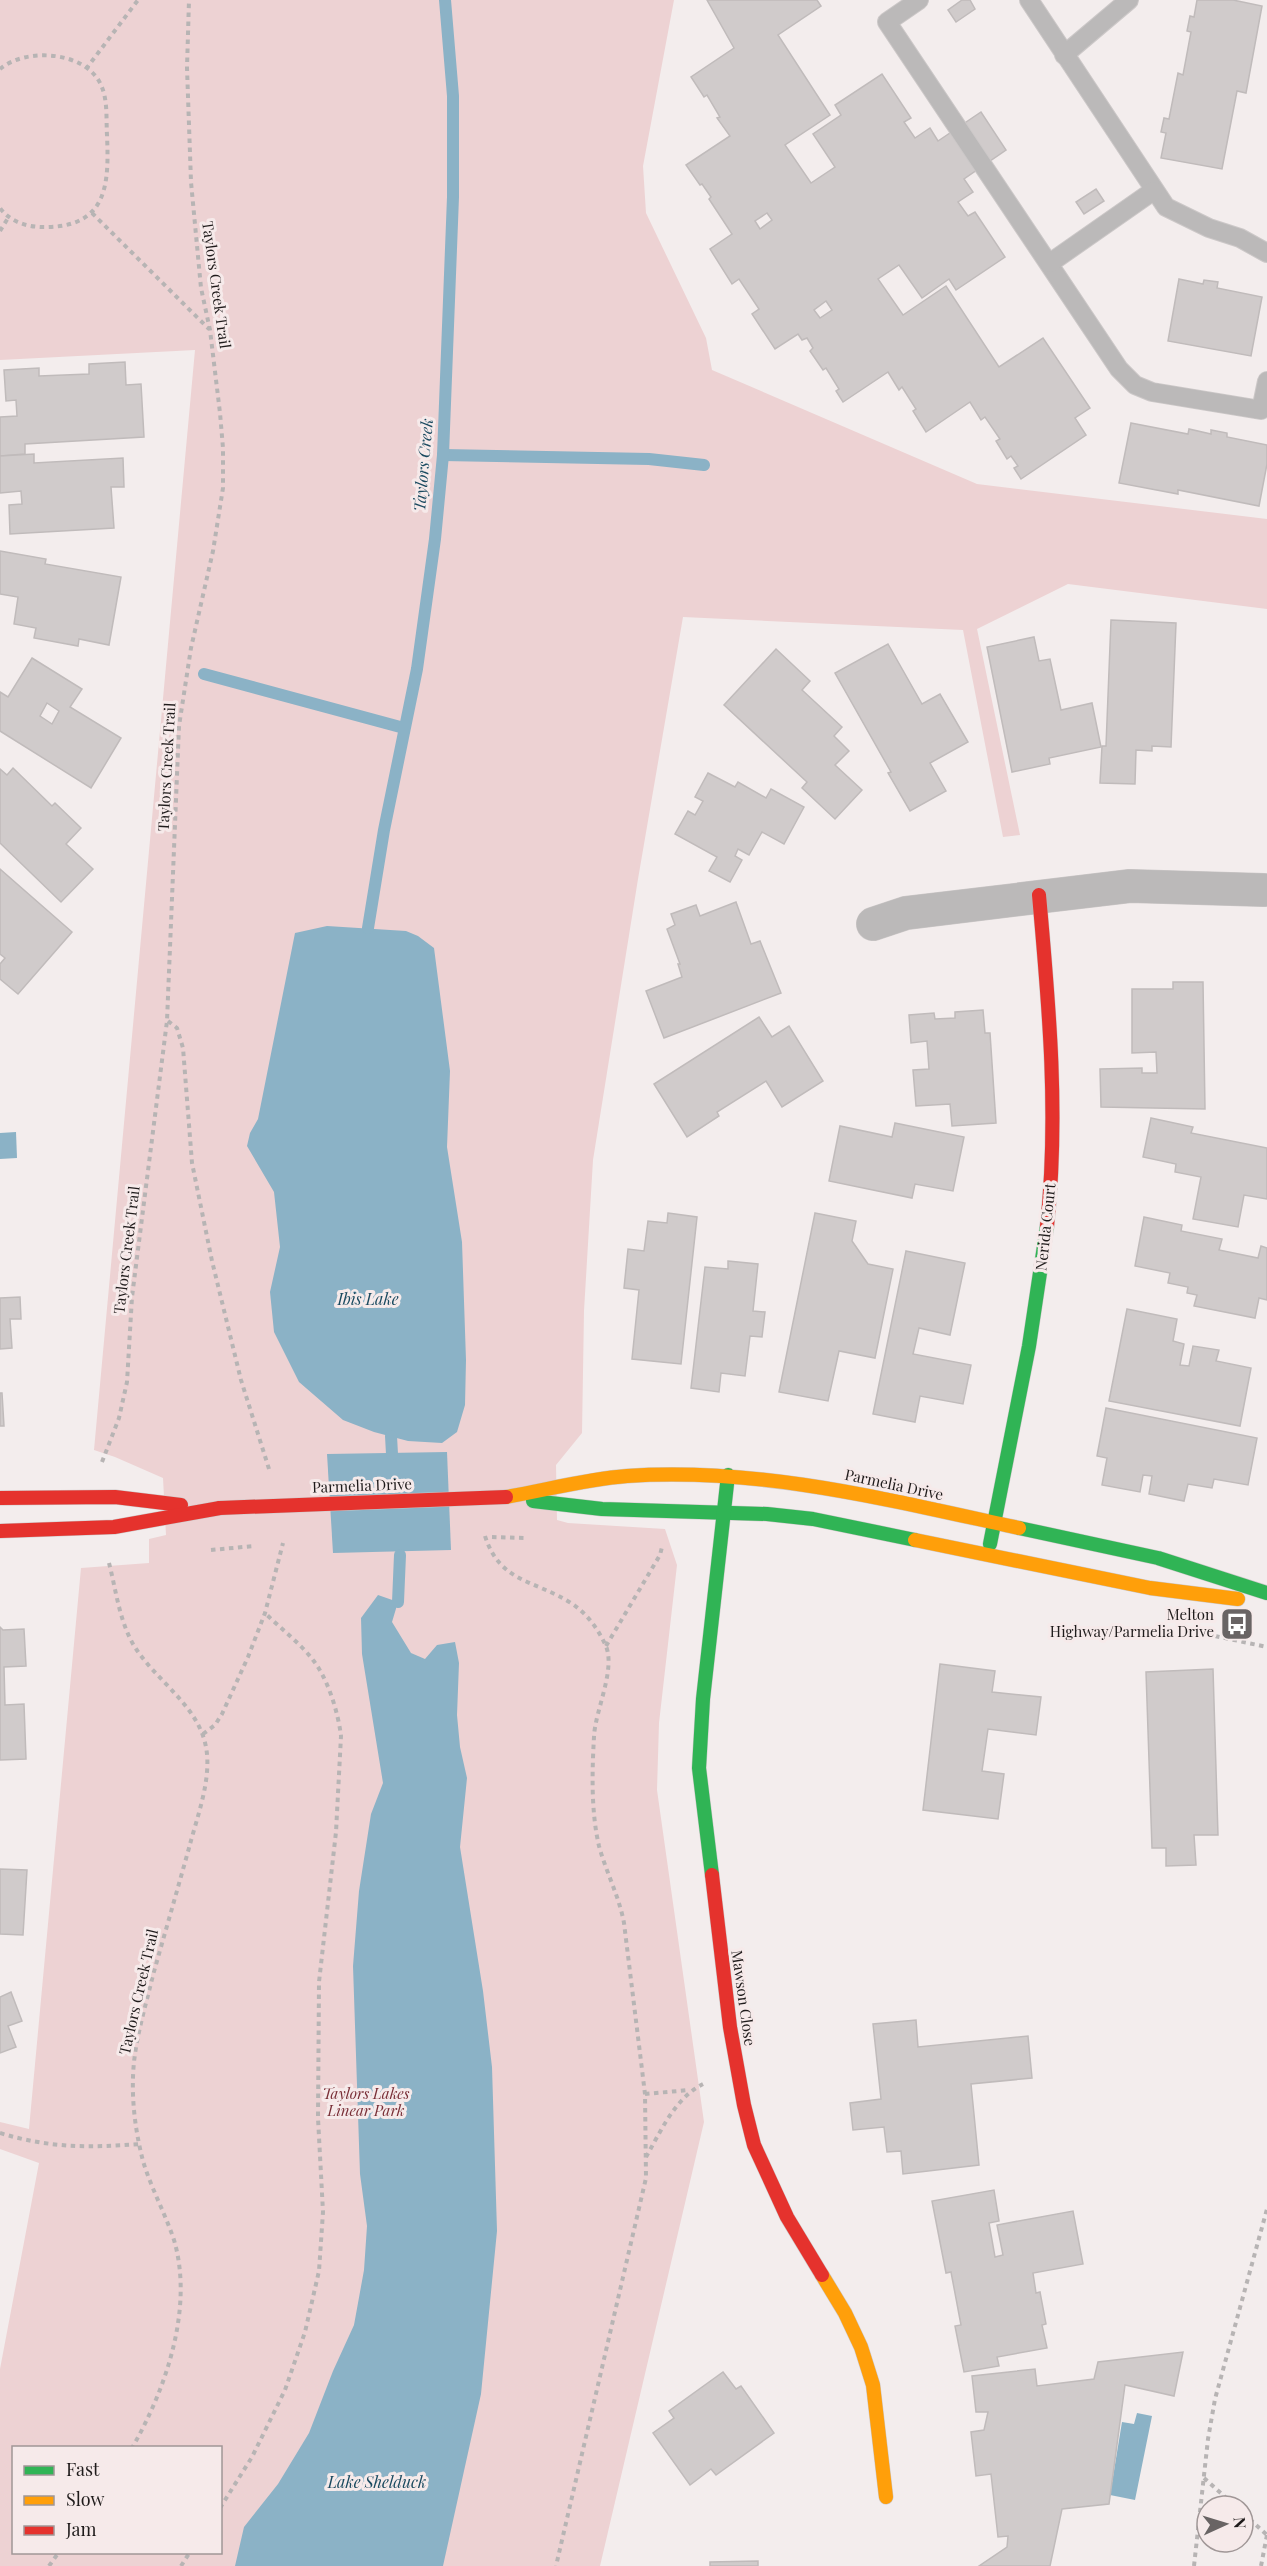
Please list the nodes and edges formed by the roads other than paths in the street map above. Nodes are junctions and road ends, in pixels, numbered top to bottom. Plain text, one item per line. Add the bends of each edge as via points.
1 (919, 0) edge
2 (1029, 0) edge
3 (1129, 0) edge
4 (1064, 54) junction
5 (1153, 191) junction
6 (1267, 253) edge
7 (1050, 263) junction
8 (1267, 381) edge
9 (1264, 890) dead end
10 (1039, 895) junction
11 (873, 924) dead end
12 (728, 1475) junction
13 (506, 1497) junction
14 (0, 1498) edge
15 (220, 1508) junction
16 (724, 1513) junction
17 (994, 1522) junction
18 (0, 1531) edge
19 (988, 1555) junction
20 (1267, 1593) edge
21 (1267, 1602) edge
22 (886, 2497) dead end

1 - 7 lane via 887,22
2 - 4 lane
3 - 4 lane
4 - 5 lane
5 - 6 lane via 1166,207
5 - 7 lane
7 - 8 lane via 1119,369 1135,385 1152,392 1261,410
9 - 10 street via 1130,886
10 - 11 street via 906,913
10 - 17 street, Nerida Court via 1052,1059 1049,1214 1031,1339
12 - 13 street, Parmelia Drive via 659,1474 579,1482
12 - 16 street, Mawson Close
12 - 17 street, Parmelia Drive via 837,1489
13 - 15 street, Parmelia Drive, bridge
13 - 16 street, Parmelia Drive via 581,1507
14 - 15 street, Parmelia Drive via 99,1497
15 - 18 street, Parmelia Drive via 114,1527
16 - 19 street, Parmelia Drive via 813,1519
16 - 22 street, Mawson Close via 699,1768 737,2072 754,2145 767,2177 861,2347 873,2385
17 - 19 street, Nerida Court
17 - 20 street, Parmelia Drive via 1158,1558
19 - 21 street, Parmelia Drive via 1150,1588

